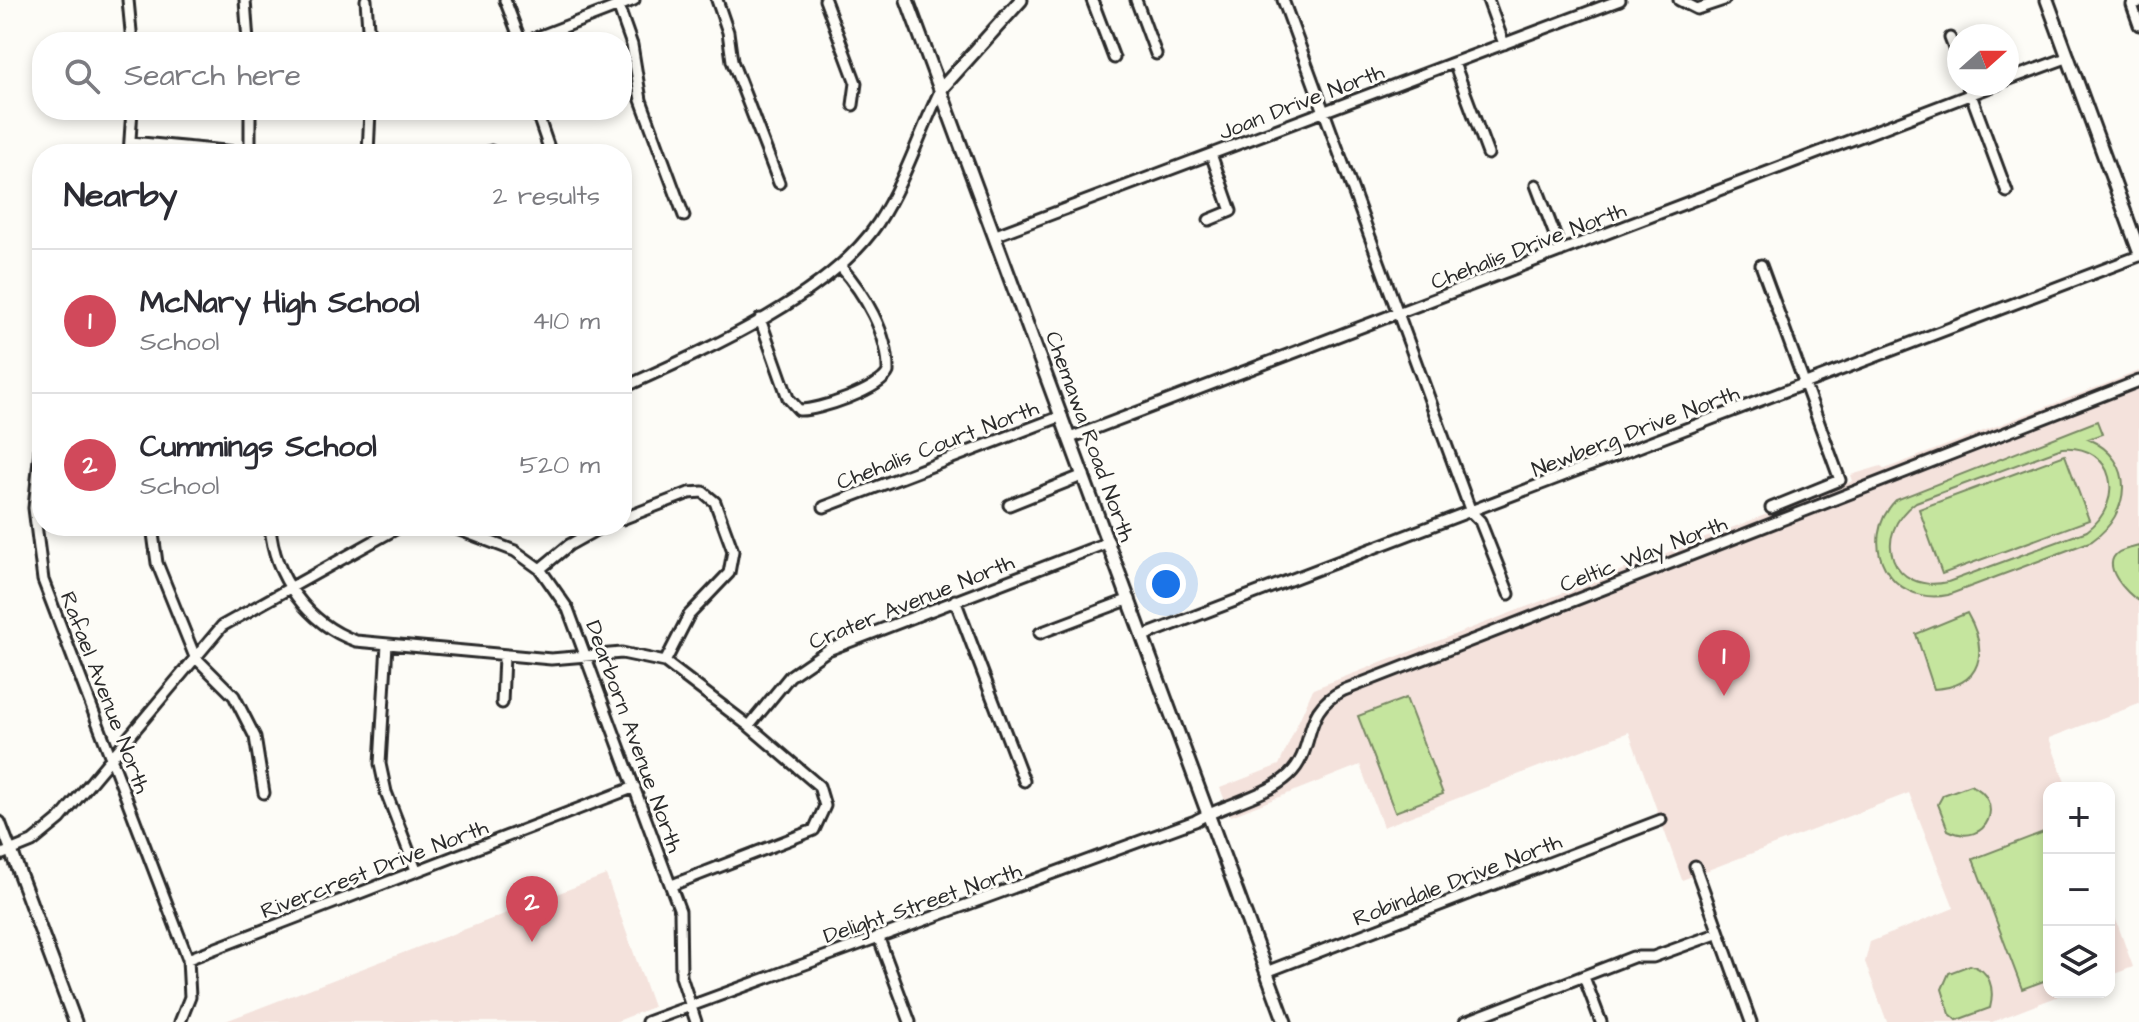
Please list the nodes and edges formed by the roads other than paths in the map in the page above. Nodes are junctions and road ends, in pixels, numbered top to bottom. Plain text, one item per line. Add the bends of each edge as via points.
1 (128, 0) edge
2 (245, 0) edge
3 (366, 0) edge
4 (505, 0) edge
5 (634, 0) edge
6 (717, 0) edge
7 (825, 0) edge
8 (907, 0) edge
9 (1021, 0) edge
10 (1092, 0) edge
11 (1136, 0) edge
12 (1283, 0) edge
13 (1488, 0) edge
14 (1620, 0) edge
15 (1679, 0) edge
16 (1724, 0) edge
17 (2047, 0) edge
18 (617, 3) edge
19 (2135, 4) edge
20 (2139, 25) edge
21 (131, 32) edge
22 (247, 32) edge
23 (368, 32) edge
24 (519, 32) edge
25 (547, 32) edge
26 (627, 32) edge
27 (1504, 44) junction
28 (632, 45) edge
29 (1156, 54) dead end
30 (2069, 57) junction
31 (1114, 58) dead end
32 (1454, 63) junction
33 (2019, 76) edge
34 (941, 89) junction
35 (1951, 96) edge
36 (1972, 96) edge
37 (853, 105) dead end
38 (1324, 112) junction
39 (132, 120) edge
40 (250, 120) edge
41 (370, 120) edge
42 (539, 120) edge
43 (131, 142) joint
44 (151, 144) edge
45 (250, 144) edge
46 (368, 144) edge
47 (548, 144) edge
48 (1211, 154) junction
49 (1488, 154) dead end
50 (779, 183) dead end
51 (1536, 185) dead end
52 (2007, 192) dead end
53 (684, 216) dead end
54 (1209, 220) dead end
55 (996, 235) junction
56 (1561, 251) junction
57 (2139, 254) edge
58 (1761, 265) dead end
59 (840, 266) junction
60 (1398, 314) junction
61 (760, 319) junction
62 (2139, 381) edge
63 (632, 383) edge
64 (1805, 384) junction
65 (1062, 416) junction
66 (1070, 438) junction
67 (1084, 475) junction
68 (1009, 505) dead end
69 (824, 507) dead end
70 (1771, 508) dead end
71 (1471, 512) junction
72 (632, 515) edge
73 (38, 536) edge
74 (153, 536) edge
75 (272, 536) edge
76 (383, 536) edge
77 (480, 536) edge
78 (585, 536) edge
79 (1109, 542) junction
80 (540, 569) junction
81 (291, 586) junction
82 (1509, 594) dead end
83 (1130, 599) junction
84 (955, 600) junction
85 (1040, 633) dead end
86 (1143, 636) junction
87 (387, 644) junction
88 (504, 656) junction
89 (586, 656) junction
90 (195, 657) junction
91 (665, 662) junction
92 (502, 703) dead end
93 (749, 726) junction
94 (111, 755) junction
95 (1024, 781) dead end
96 (635, 787) junction
97 (264, 793) dead end
98 (1209, 813) junction
99 (1661, 820) dead end
100 (0, 822) edge
101 (5, 853) edge
102 (1695, 866) dead end
103 (416, 870) junction
104 (672, 885) junction
105 (1719, 933) junction
106 (878, 936) junction
107 (188, 959) junction
108 (1266, 972) junction
109 (1584, 977) junction
110 (690, 1005) junction
111 (75, 1022) edge
112 (180, 1022) edge
113 (647, 1022) edge
114 (696, 1022) edge
115 (910, 1022) edge
116 (1285, 1022) edge
117 (1465, 1022) edge
118 (1601, 1022) edge
119 (1751, 1022) edge

1 - 21 street
2 - 22 street
3 - 23 street
4 - 24 street
5 - 18 street
6 - 50 street via 732,61
7 - 37 street via 856,83
8 - 34 street, Chemawa Road North
9 - 34 street
10 - 31 street
11 - 29 street
12 - 38 street
13 - 27 street
14 - 27 street, Joan Drive North
15 - 16 street via 1697,9
17 - 30 street
18 - 25 street
18 - 26 street
19 - 20 street
27 - 32 street, Joan Drive North
28 - 53 street via 641,100
30 - 33 street
30 - 57 street
32 - 38 street, Joan Drive North
32 - 49 street
34 - 55 street, Chemawa Road North
34 - 59 street via 890,203
35 - 56 street, Chehalis Drive North
36 - 52 street
38 - 48 street, Joan Drive North
38 - 60 street
39 - 43 street
40 - 45 street
41 - 46 street
42 - 47 street
43 - 44 street
48 - 54 street via 1231,211
48 - 55 street, Joan Drive North
51 - 56 street
55 - 65 street, Chemawa Road North
56 - 60 street, Chehalis Drive North
57 - 64 street, Newberg Drive North
58 - 64 street
59 - 61 street
59 - 61 street via 868,303 887,354 888,372 879,385 813,410 799,410 788,398
60 - 66 street, Chehalis Drive North
60 - 71 street
61 - 63 street
62 - 98 street, Celtic Way North via 1344,690 1314,714 1301,758 1290,774 1271,788
64 - 70 street via 1840,480
64 - 71 street, Newberg Drive North
65 - 66 street, Chemawa Road North
65 - 69 street, Chehalis Court North
66 - 67 street, Chemawa Road North
67 - 68 street
67 - 79 street, Chemawa Road North
71 - 82 street via 1480,521
71 - 86 street, Newberg Drive North
72 - 91 street via 703,492 715,502 733,551 729,573 689,615
73 - 94 street, Rafael Avenue North via 43,580
74 - 90 street via 157,563
75 - 81 street
76 - 81 street
77 - 80 street, Dearborn Avenue North
78 - 80 street
79 - 83 street, Chemawa Road North
79 - 84 street, Crater Avenue North
80 - 89 street, Dearborn Avenue North via 568,609
81 - 87 street via 324,627 356,641
81 - 90 street via 222,626
83 - 85 street
83 - 86 street, Chemawa Road North
84 - 93 street, Crater Avenue North via 817,656 790,676
84 - 95 street
86 - 98 street, Chemawa Road North
87 - 88 street
87 - 103 street via 380,764
88 - 89 street
88 - 92 street
89 - 91 street via 622,653
89 - 96 street, Dearborn Avenue North
90 - 94 street
90 - 97 street via 246,716 261,759
91 - 93 street
93 - 104 street via 813,779 823,794 823,815 814,830
94 - 101 street via 60,819 32,842
94 - 107 street, Rafael Avenue North
96 - 103 street, Rivercrest Drive North
96 - 104 street, Dearborn Avenue North
98 - 106 street, Delight Street North via 1156,837
98 - 108 street, Chemawa Road North
99 - 108 street, Robindale Drive North
100 - 101 street
101 - 111 street
102 - 105 street
103 - 107 street, Rivercrest Drive North
104 - 110 street, Dearborn Avenue North via 680,911 681,976
105 - 109 street
105 - 119 street
106 - 110 street, Delight Street North
106 - 115 street
107 - 112 street via 190,997
108 - 116 street, Chemawa Road North
109 - 117 street
109 - 118 street
110 - 113 street, Delight Street North
110 - 114 street, Dearborn Avenue North

